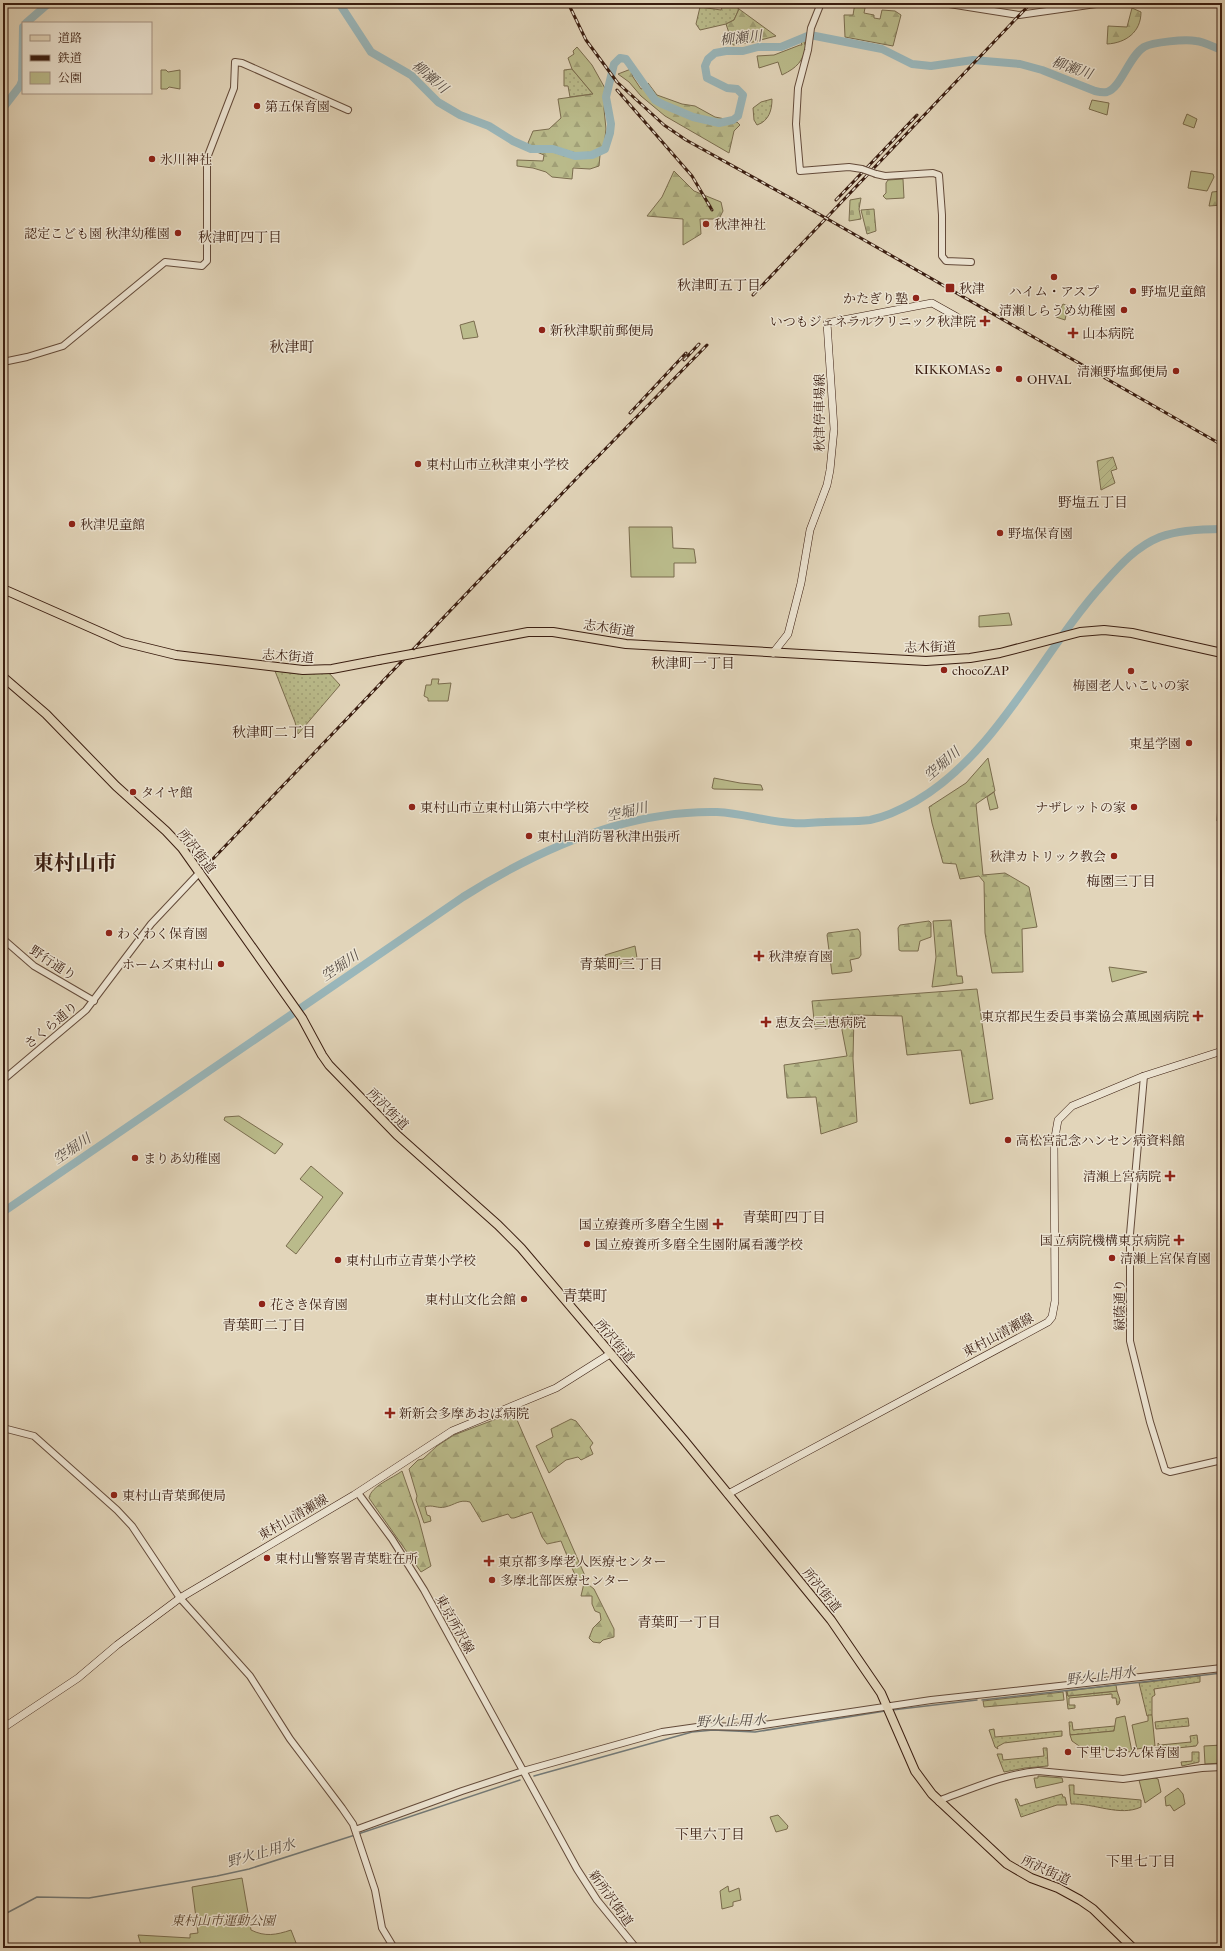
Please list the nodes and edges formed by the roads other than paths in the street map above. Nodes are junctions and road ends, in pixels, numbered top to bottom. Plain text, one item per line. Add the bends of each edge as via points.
1 (821, 3) edge
2 (943, 3) edge
3 (1103, 3) edge
4 (348, 110) dead end
5 (971, 262) dead end
6 (957, 317) dead end
7 (3, 362) edge
8 (3, 589) edge
9 (773, 653) junction
10 (1222, 653) edge
11 (3, 677) edge
12 (200, 872) junction
13 (3, 939) edge
14 (94, 1001) junction
15 (1222, 1051) edge
16 (1144, 1076) junction
17 (3, 1080) edge
18 (610, 1354) junction
19 (3, 1428) edge
20 (1222, 1460) edge
21 (358, 1493) junction
22 (728, 1494) junction
23 (180, 1598) junction
24 (1222, 1668) edge
25 (888, 1706) junction
26 (3, 1728) edge
27 (1222, 1767) edge
28 (523, 1771) junction
29 (940, 1802) junction
30 (356, 1833) junction
31 (572, 1859) joint
32 (394, 1948) edge
33 (636, 1948) edge
34 (1134, 1948) edge

1 - 5 street, bridge via 811,28 797,98 796,124 800,171 849,167 885,176 933,173 939,175 942,256 946,261
2 - 3 street via 1020,15
4 - 7 street via 235,62 234,88 207,158 208,261 202,266 165,262 63,346
6 - 9 main road, 秋津停車場線 via 932,303 827,322 834,429 830,470 825,492 810,530 801,583 788,634
8 - 9 main road, 志木街道, bridge via 123,642 176,655 303,670 332,669 528,632 553,632 626,644
9 - 10 main road, 志木街道 via 926,661 970,658 1077,633 1104,630 1119,630
11 - 12 main road, 所沢街道 via 46,714 116,786 166,831
12 - 14 street, さくら通り via 151,924
12 - 18 main road, 所沢街道 via 292,1003 329,1065 397,1135 517,1244
13 - 14 street, 野行通り via 34,966
14 - 17 street, さくら通り
15 - 16 main road, 東村山清瀬線
16 - 20 street, 緑蔭通り via 1130,1234 1130,1346 1165,1470 1170,1472
16 - 22 main road, 東村山清瀬線 via 1072,1106 1064,1112 1056,1126 1055,1301 1048,1322
18 - 21 main road, 東村山清瀬線 via 556,1388 452,1430
18 - 22 main road, 所沢街道
19 - 23 street via 34,1436 117,1510 132,1526
21 - 23 main road, 東村山清瀬線
21 - 28 street, 東京所沢線 via 392,1539 424,1590
22 - 25 main road, 所沢街道 via 831,1620
23 - 26 main road, 東村山清瀬線 via 156,1614 78,1678
23 - 30 street via 250,1676 290,1739 342,1808
24 - 25 street
25 - 28 street via 750,1727 682,1728
25 - 29 main road, 所沢街道 via 915,1771
27 - 29 street via 1123,1779 1028,1772 1003,1778
28 - 30 street via 462,1791
28 - 31 street, 東京所沢線
29 - 34 main road, 所沢街道 via 1007,1864 1026,1876 1058,1888 1080,1900
30 - 32 street via 374,1890 382,1928
31 - 33 street, 新所沢街道 via 597,1900

